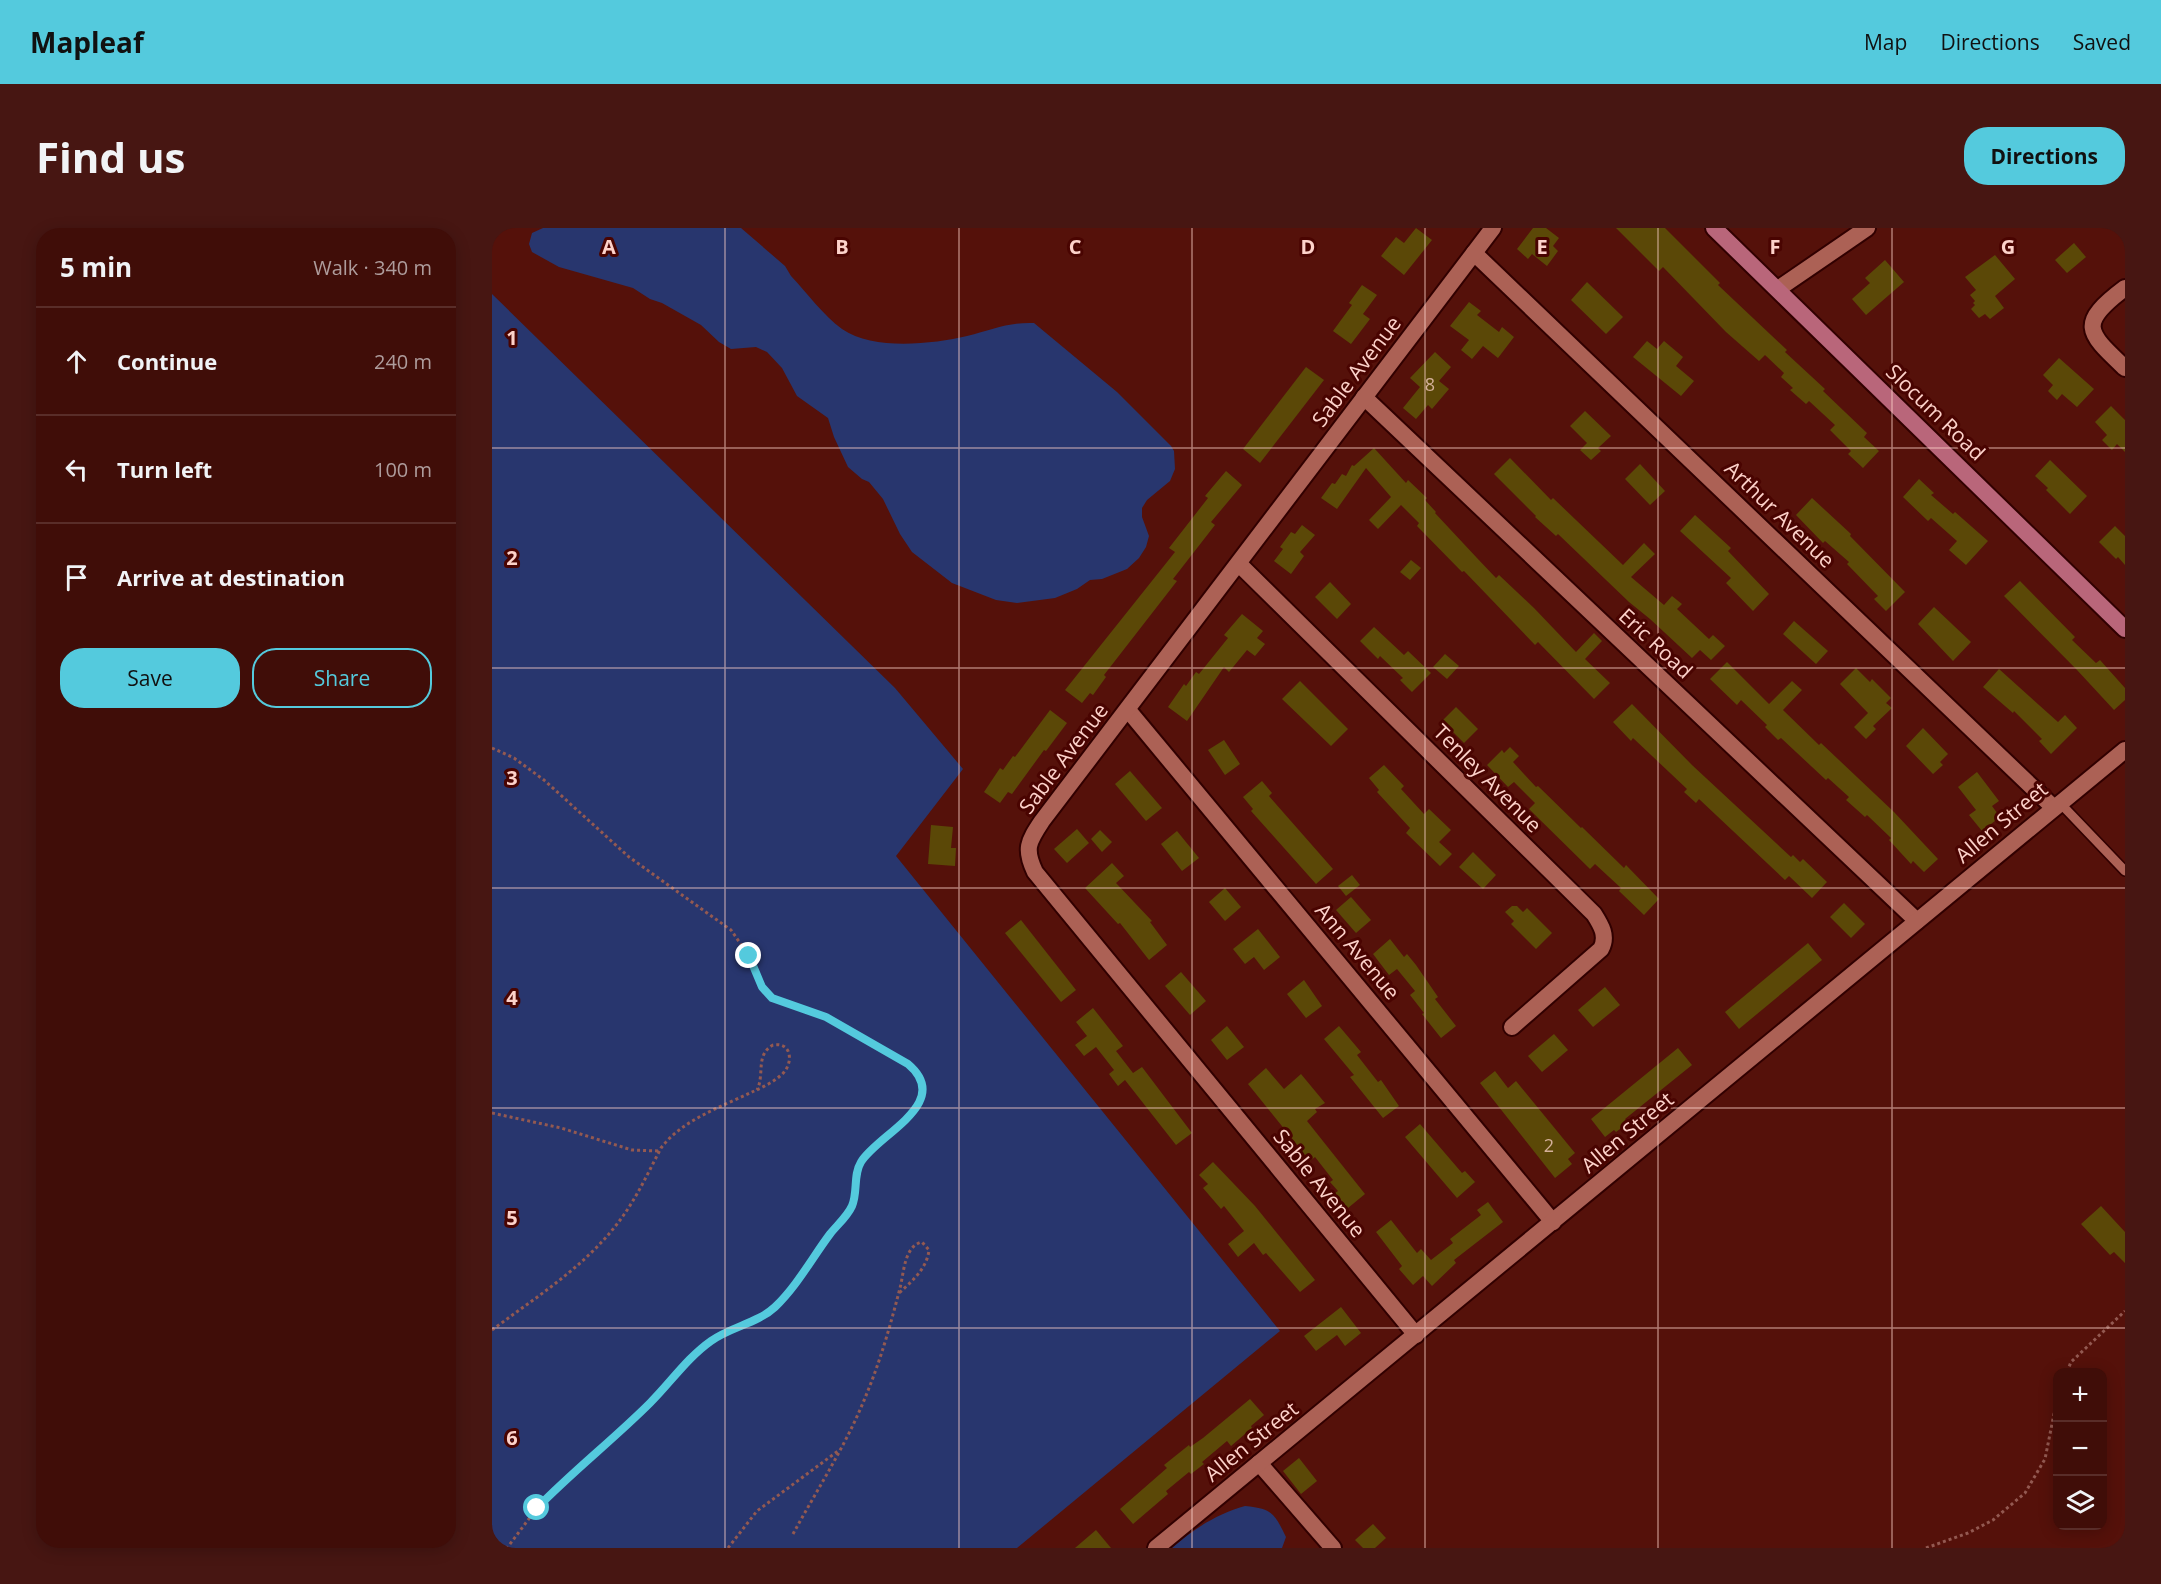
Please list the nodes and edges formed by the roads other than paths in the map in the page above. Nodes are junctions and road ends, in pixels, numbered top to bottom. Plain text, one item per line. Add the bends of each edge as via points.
1 (1493, 228) edge
2 (1714, 228) edge
3 (1867, 228) edge
4 (1474, 253) junction
5 (2125, 288) edge
6 (1778, 289) junction
7 (2125, 368) edge
8 (1365, 397) junction
9 (1239, 564) junction
10 (2125, 628) edge
11 (1128, 710) junction
12 (2125, 750) edge
13 (2057, 805) junction
14 (2125, 871) edge
15 (1917, 921) junction
16 (1512, 1027) dead end
17 (1553, 1222) junction
18 (1416, 1335) junction
19 (1259, 1463) junction
20 (1156, 1548) edge
21 (1333, 1548) edge

1 - 4 street, Sable Avenue
2 - 6 main road, Slocum Road
3 - 6 street
4 - 8 street, Sable Avenue
4 - 13 street, Arthur Avenue
5 - 7 street via 2093,320 2096,339
6 - 10 main road, Slocum Road
8 - 9 street, Sable Avenue
8 - 15 street, Eric Road
9 - 11 street, Sable Avenue
9 - 16 street, Tenley Avenue via 1594,914 1604,938 1601,949
11 - 17 street, Ann Avenue
11 - 18 street, Sable Avenue via 1034,832 1028,852 1035,872
12 - 13 street, Allen Street
13 - 14 lane
13 - 15 street, Allen Street
15 - 17 street, Allen Street
17 - 18 street, Allen Street
18 - 19 street, Allen Street
19 - 20 street, Allen Street
19 - 21 street

